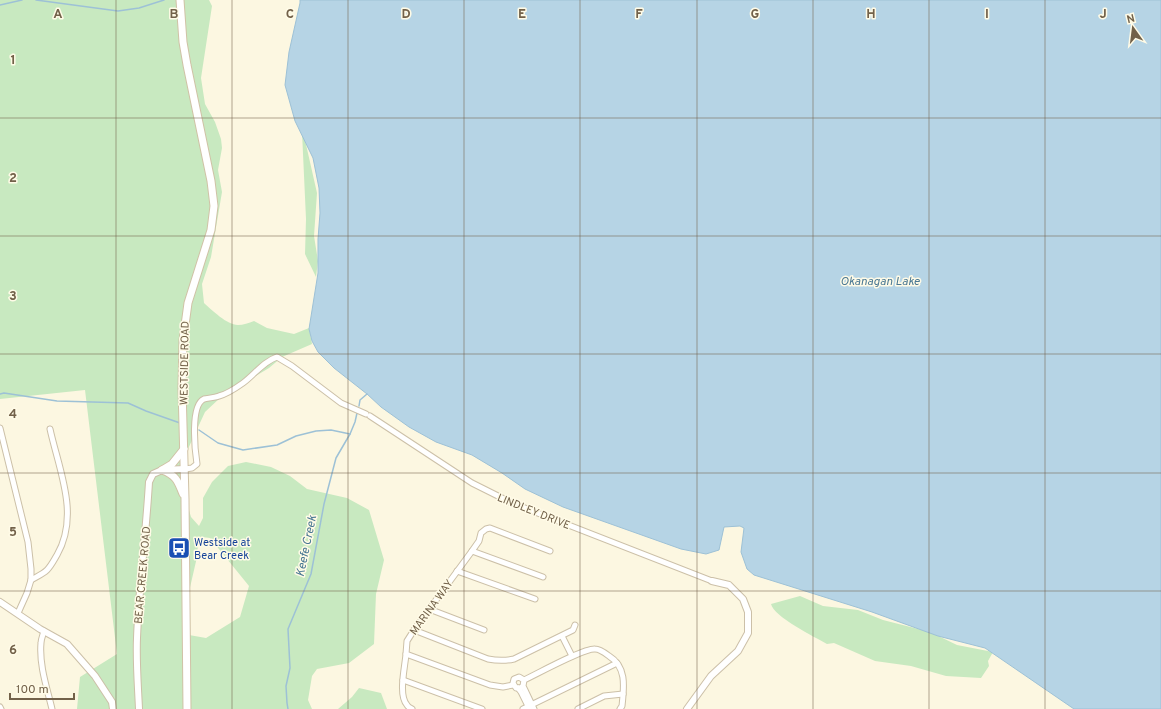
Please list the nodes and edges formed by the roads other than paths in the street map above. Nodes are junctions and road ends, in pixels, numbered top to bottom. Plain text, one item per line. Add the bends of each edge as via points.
1 (180, 0) edge
2 (0, 428) edge
3 (50, 429) dead end
4 (184, 449) junction
5 (185, 469) junction
6 (162, 470) junction
7 (185, 499) junction
8 (472, 551) junction
9 (550, 551) dead end
10 (457, 571) junction
11 (543, 577) dead end
12 (31, 580) junction
13 (712, 581) joint
14 (535, 599) dead end
15 (0, 602) edge
16 (429, 609) junction
17 (18, 613) junction
18 (575, 625) dead end
19 (414, 630) junction
20 (484, 630) dead end
21 (44, 631) junction
22 (562, 636) junction
23 (406, 654) junction
24 (572, 656) junction
25 (617, 663) junction
26 (403, 680) junction
27 (524, 683) junction
28 (513, 685) junction
29 (518, 688) junction
30 (623, 694) junction
31 (529, 708) edge
32 (52, 709) edge
33 (113, 709) edge
34 (140, 709) edge
35 (187, 709) edge
36 (412, 709) edge
37 (482, 709) edge
38 (578, 709) edge
39 (620, 709) edge
40 (687, 709) edge

1 - 4 main road, WESTSIDE ROAD via 183,42 214,206 211,230 184,322
2 - 12 street via 28,542
3 - 12 street via 66,499 67,527 55,560 46,571
4 - 5 main road, WESTSIDE ROAD
4 - 6 main road via 172,464
5 - 6 street
5 - 7 main road, WESTSIDE ROAD
5 - 13 street, LINDLEY DRIVE via 197,464 194,442 199,403 227,393 244,383 277,357 341,403 368,415 472,483 512,503
6 - 7 main road via 170,473 179,482
6 - 34 street, BEAR CREEK ROAD via 153,474 149,482 137,640
7 - 35 main road, WESTSIDE ROAD
8 - 9 street, MARINA WAY via 481,534 490,528
8 - 10 street, MARINA WAY
8 - 11 street
10 - 14 street
10 - 16 street, MARINA WAY
12 - 17 street
13 - 40 street via 729,585 743,599 748,612 748,633 738,651 711,676
15 - 17 street
16 - 19 street, MARINA WAY
16 - 20 street
17 - 21 street
18 - 22 street via 573,630
19 - 22 street via 499,661 514,659
19 - 23 street, MARINA WAY via 407,640
21 - 32 street via 41,656
21 - 33 street via 67,644 78,656 106,692
22 - 24 street
23 - 26 street, MARINA WAY
23 - 28 street via 490,685
24 - 25 street via 595,649 604,652
24 - 27 street
25 - 30 street via 624,679
25 - 31 street
26 - 36 street, MARINA WAY via 403,698
26 - 37 street
27 - 28 street via 522,677 517,677
27 - 29 street via 522,688
27 - 31 street
28 - 29 street
29 - 31 street
30 - 38 street via 604,696
30 - 39 street

